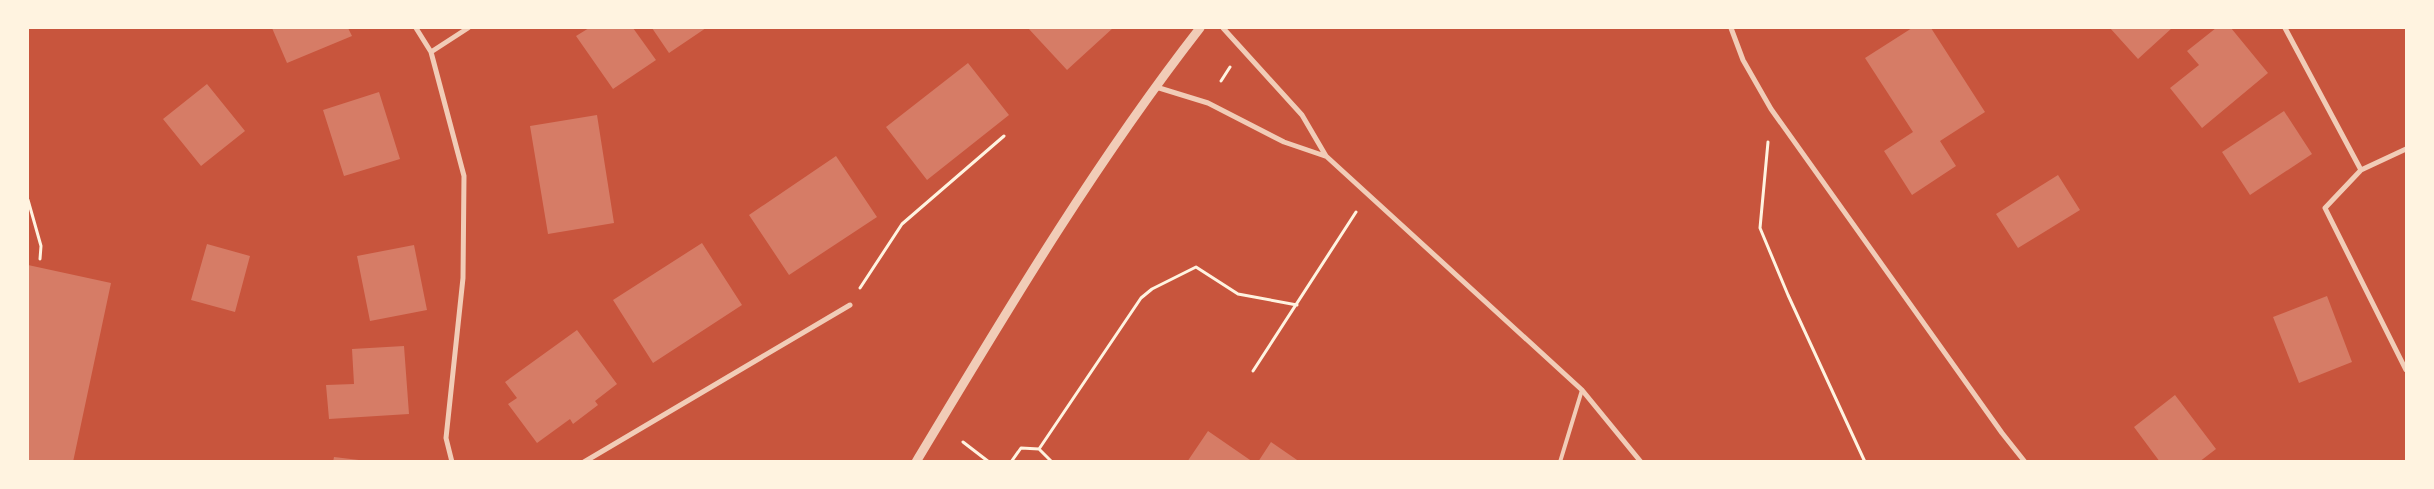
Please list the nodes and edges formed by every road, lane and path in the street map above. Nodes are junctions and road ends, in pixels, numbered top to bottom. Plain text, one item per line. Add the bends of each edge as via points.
1 (416, 28) edge
2 (468, 28) edge
3 (1200, 28) edge
4 (1223, 28) edge
5 (1731, 28) edge
6 (2284, 28) edge
7 (431, 52) junction
8 (1236, 60) dead end
9 (1221, 81) dead end
10 (1154, 86) junction
11 (1771, 109) junction
12 (1004, 136) dead end
13 (2406, 149) edge
14 (1326, 156) junction
15 (2361, 170) junction
16 (1367, 194) junction
17 (28, 200) edge
18 (40, 259) dead end
19 (850, 305) joint
20 (1297, 305) junction
21 (2406, 370) edge
22 (1253, 371) dead end
23 (1582, 390) junction
24 (963, 442) dead end
25 (1040, 448) junction
26 (452, 462) edge
27 (584, 462) edge
28 (916, 462) edge
29 (989, 462) edge
30 (1011, 462) edge
31 (1052, 462) edge
32 (1560, 462) edge
33 (1641, 462) edge
34 (1865, 462) edge
35 (2025, 462) edge

1 - 7 street
2 - 7 street
3 - 10 street
4 - 14 street via 1302,115
5 - 11 street via 1743,60
6 - 15 street
7 - 26 street via 464,176 463,278 446,438
8 - 9 path
10 - 14 street via 1208,102 1284,142
10 - 28 street via 1010,305
11 - 34 path via 1760,228
11 - 35 street
12 - 19 path via 902,224
13 - 15 street
14 - 16 street
15 - 21 street via 2325,208
16 - 20 path
16 - 23 street
17 - 18 path via 41,246
19 - 27 street
20 - 22 path
20 - 25 path via 1238,294 1196,267 1152,289 1141,298
23 - 32 lane
23 - 33 street
24 - 29 path
25 - 30 path via 1021,448
25 - 31 path

